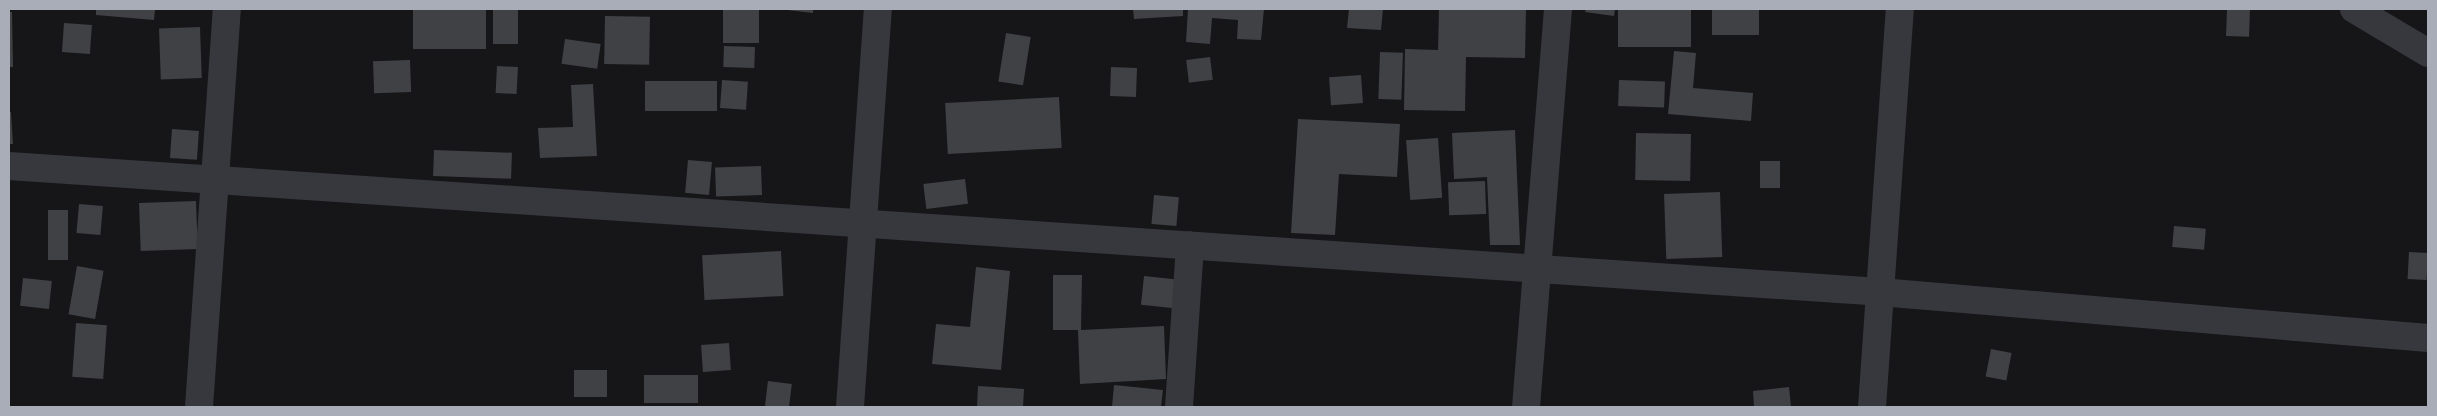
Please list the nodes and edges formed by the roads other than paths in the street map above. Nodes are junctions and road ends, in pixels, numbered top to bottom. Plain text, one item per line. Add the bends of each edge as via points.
1 (227, 9) edge
2 (878, 9) edge
3 (1558, 9) edge
4 (1900, 9) edge
5 (2354, 9) edge
6 (2428, 53) edge
7 (9, 166) edge
8 (215, 180) junction
9 (863, 223) junction
10 (1190, 245) junction
11 (1537, 269) junction
12 (1880, 292) junction
13 (2428, 338) edge
14 (199, 407) edge
15 (850, 407) edge
16 (1179, 407) edge
17 (1526, 407) edge
18 (1872, 407) edge

1 - 8 street
2 - 9 street
3 - 11 street
4 - 12 street
5 - 6 street
7 - 8 street
8 - 9 street
8 - 14 street
9 - 10 street
9 - 15 street
10 - 11 street
10 - 16 street
11 - 12 street
11 - 17 street
12 - 13 street
12 - 18 street

